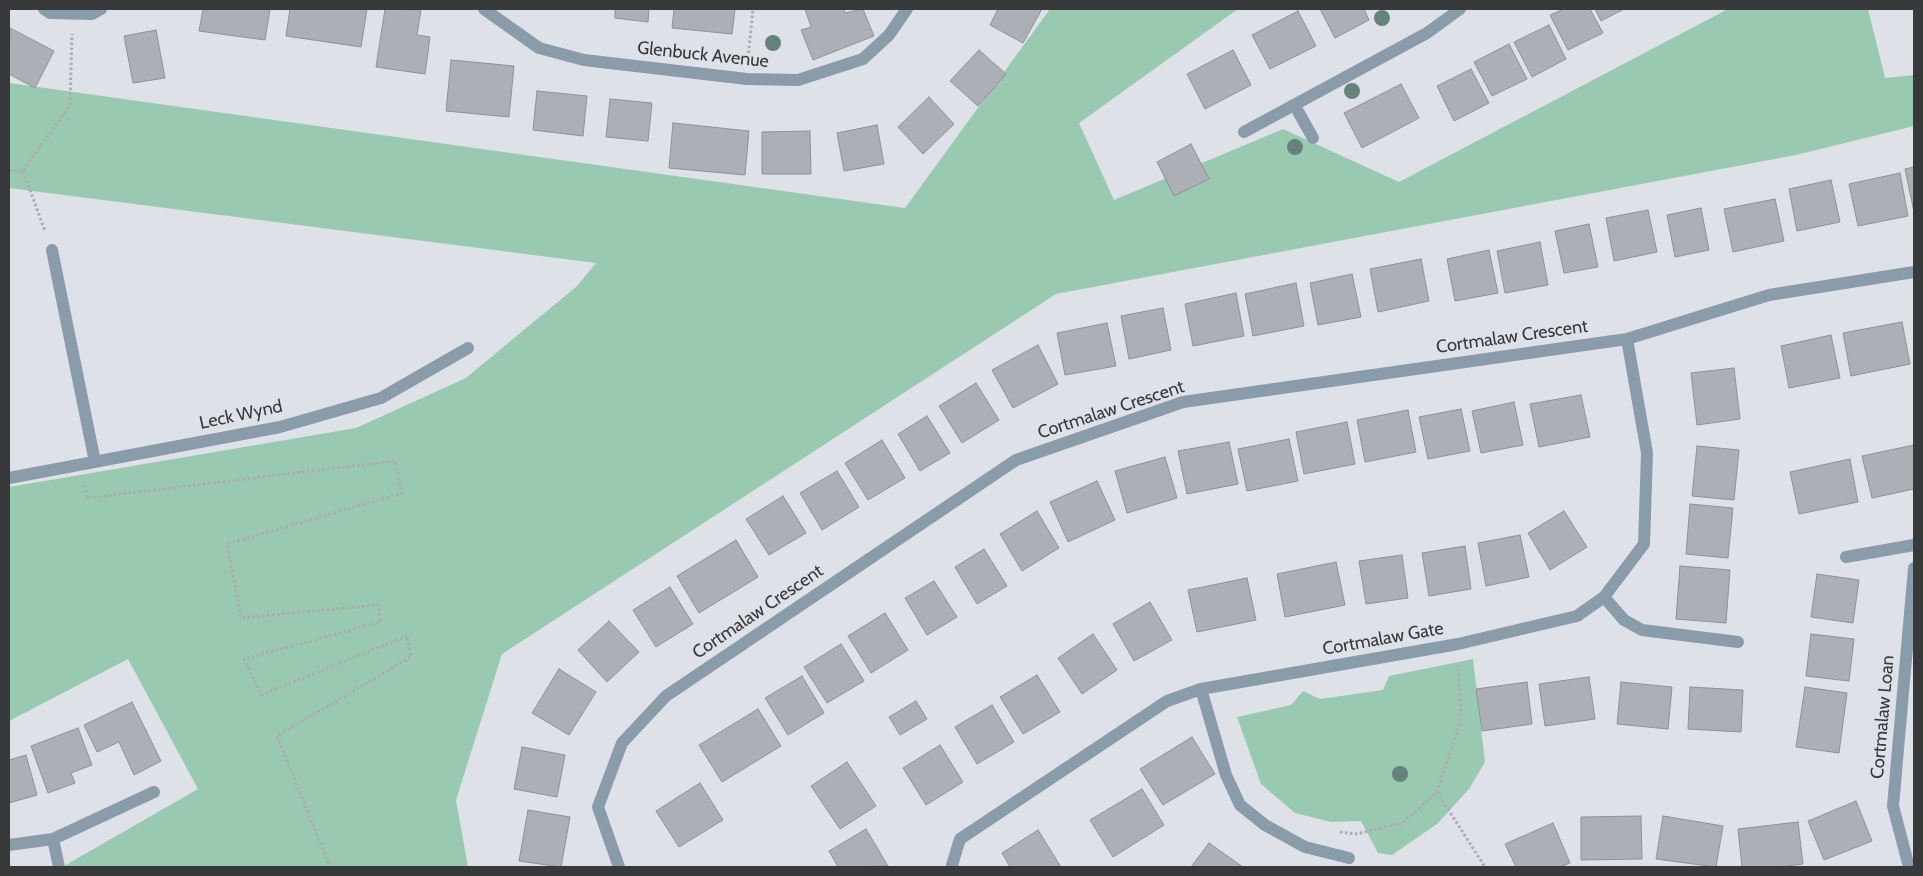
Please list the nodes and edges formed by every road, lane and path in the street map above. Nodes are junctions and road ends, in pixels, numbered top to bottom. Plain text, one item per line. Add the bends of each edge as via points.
1 (44, 9) edge
2 (101, 9) edge
3 (484, 9) edge
4 (752, 9) edge
5 (907, 9) edge
6 (1460, 9) edge
7 (73, 13) junction
8 (747, 79) junction
9 (1295, 106) junction
10 (1244, 132) dead end
11 (1313, 138) dead end
12 (9, 170) edge
13 (23, 171) junction
14 (52, 250) joint
15 (1914, 272) edge
16 (1627, 339) junction
17 (468, 348) dead end
18 (95, 462) junction
19 (80, 464) junction
20 (9, 478) edge
21 (1914, 545) edge
22 (1846, 557) dead end
23 (1914, 568) edge
24 (1604, 597) junction
25 (1738, 642) dead end
26 (1458, 644) junction
27 (1200, 689) junction
28 (154, 792) dead end
29 (1437, 792) junction
30 (1331, 831) dead end
31 (53, 839) junction
32 (9, 845) edge
33 (1349, 858) dead end
34 (59, 867) edge
35 (330, 867) edge
36 (619, 867) edge
37 (953, 867) edge
38 (1485, 867) edge
39 (1909, 867) edge

1 - 7 street via 50,13
2 - 7 street via 92,14
3 - 8 street, Glenbuck Avenue via 539,48 584,60
4 - 8 path
5 - 8 street, Glenbuck Avenue via 889,35 863,59 798,80
6 - 9 street via 1427,32
7 - 13 path via 70,105
9 - 10 street
9 - 11 street
12 - 13 path
13 - 14 path
14 - 18 street
15 - 16 street, Cortmalaw Crescent via 1769,295
16 - 24 street, Cortmalaw Gate via 1646,453 1644,544
16 - 36 street, Cortmalaw Crescent via 1183,402 1016,460 666,696 622,743 598,807
17 - 18 street, Leck Wynd via 381,398 280,426
18 - 19 street, Leck Wynd
19 - 20 street, Leck Wynd
19 - 35 path via 88,498 395,461 402,493 227,544 241,618 378,605 381,622 244,659 261,695 407,636 411,657 277,736
21 - 22 street
23 - 39 street, Cortmalaw Loan via 1893,806
24 - 25 street via 1624,620 1642,630
24 - 26 street, Cortmalaw Gate via 1577,616
26 - 27 street, Cortmalaw Gate
26 - 29 path via 1461,720
27 - 33 street via 1226,775 1240,805 1265,825 1305,847
27 - 37 street, Cortmalaw Gate via 1167,701 960,839
28 - 31 street
29 - 30 path via 1402,823 1356,834
29 - 38 path
31 - 32 street
31 - 34 street

